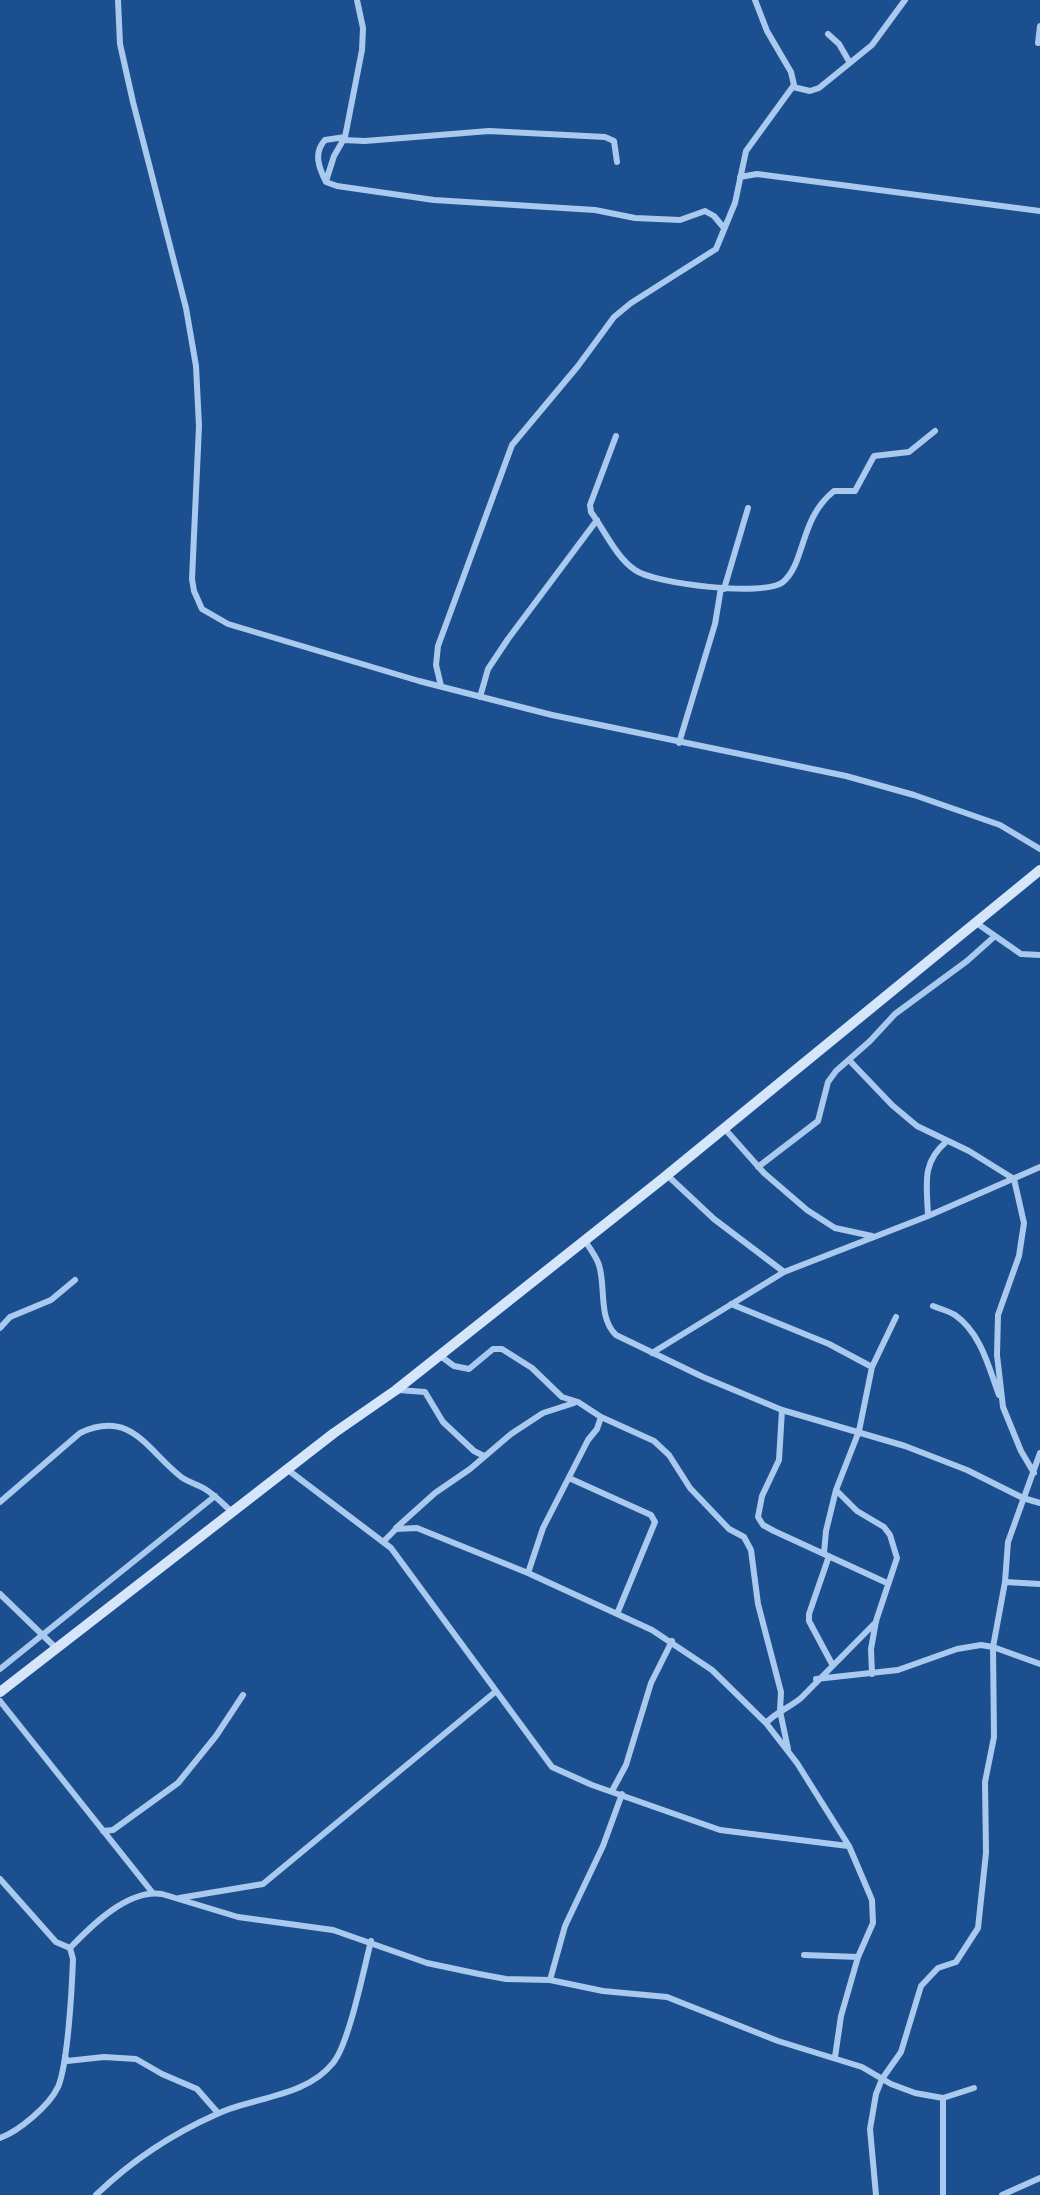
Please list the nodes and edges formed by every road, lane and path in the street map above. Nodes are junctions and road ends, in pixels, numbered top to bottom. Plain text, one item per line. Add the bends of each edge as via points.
1 (118, 0) edge
2 (357, 0) edge
3 (755, 0) edge
4 (905, 0) edge
5 (1040, 26) edge
6 (828, 34) dead end
7 (1038, 43) dead end
8 (850, 63) junction
9 (793, 87) junction
10 (344, 138) junction
11 (616, 162) dead end
12 (740, 177) junction
13 (326, 182) junction
14 (1040, 211) edge
15 (724, 228) junction
16 (935, 431) dead end
17 (616, 436) dead end
18 (748, 508) dead end
19 (597, 520) junction
20 (723, 588) junction
21 (441, 686) junction
22 (480, 697) junction
23 (679, 743) junction
24 (1040, 849) edge
25 (1040, 870) edge
26 (975, 922) junction
27 (995, 936) junction
28 (1040, 955) edge
29 (849, 1060) junction
30 (724, 1128) junction
31 (946, 1142) junction
32 (758, 1167) junction
33 (1040, 1167) edge
34 (667, 1175) junction
35 (1014, 1179) junction
36 (928, 1216) junction
37 (872, 1236) junction
38 (585, 1240) junction
39 (784, 1272) junction
40 (75, 1280) dead end
41 (731, 1304) junction
42 (933, 1306) dead end
43 (896, 1317) dead end
44 (0, 1328) edge
45 (652, 1353) junction
46 (438, 1354) junction
47 (872, 1367) junction
48 (396, 1390) junction
49 (578, 1402) junction
50 (1003, 1407) junction
51 (782, 1410) junction
52 (601, 1417) junction
53 (859, 1431) junction
54 (1040, 1453) edge
55 (484, 1456) junction
56 (288, 1470) junction
57 (1034, 1473) junction
58 (570, 1478) junction
59 (836, 1490) junction
60 (215, 1497) junction
61 (1023, 1498) junction
62 (0, 1502) edge
63 (1040, 1503) edge
64 (233, 1513) junction
65 (396, 1529) junction
66 (383, 1542) junction
67 (827, 1555) junction
68 (528, 1574) junction
69 (1005, 1582) junction
70 (887, 1583) junction
71 (1040, 1584) edge
72 (0, 1594) edge
73 (616, 1614) junction
74 (876, 1622) junction
75 (42, 1634) junction
76 (672, 1641) junction
77 (993, 1647) junction
78 (57, 1649) junction
79 (1040, 1664) edge
80 (832, 1665) junction
81 (0, 1669) edge
82 (872, 1674) junction
83 (816, 1679) junction
84 (0, 1692) edge
85 (495, 1692) junction
86 (243, 1695) dead end
87 (0, 1701) edge
88 (780, 1711) junction
89 (766, 1723) junction
90 (788, 1752) junction
91 (612, 1791) junction
92 (622, 1794) junction
93 (103, 1831) junction
94 (849, 1846) junction
95 (0, 1879) edge
96 (152, 1892) junction
97 (177, 1898) junction
98 (371, 1941) junction
99 (70, 1948) junction
100 (804, 1955) dead end
101 (858, 1957) junction
102 (550, 1980) junction
103 (64, 2056) junction
104 (835, 2057) junction
105 (882, 2079) junction
106 (974, 2088) dead end
107 (943, 2098) junction
108 (218, 2113) junction
109 (0, 2138) edge
110 (1040, 2178) edge
111 (96, 2195) edge
112 (876, 2195) edge
113 (943, 2195) edge
114 (1002, 2195) edge

1 - 21 street via 123,56 186,308 196,366 198,459 192,579 196,599 202,609 228,624
2 - 10 street via 364,36
3 - 9 street via 767,31 792,72
4 - 8 street via 872,45
5 - 7 street
6 - 8 street
8 - 9 street via 815,91
9 - 12 street via 751,142
10 - 11 street via 365,141 489,131 605,137 614,141
10 - 13 street
10 - 13 street via 325,140 319,148 319,165
12 - 14 street via 757,174
12 - 15 street via 735,203
13 - 15 street via 434,200 595,210 635,218 680,220 705,212
15 - 21 street via 709,255 614,317 512,445 438,646 436,665
16 - 20 street via 909,452 874,456 855,491 834,491 825,498 811,517 791,571 783,581 767,588
17 - 19 street via 590,505
18 - 20 street
19 - 20 street via 625,561 645,576
19 - 22 street via 501,649 488,669
20 - 23 street
21 - 22 street
22 - 23 street
23 - 24 street via 846,776 914,795 1000,825
25 - 26 street
26 - 27 street
26 - 30 street
27 - 28 street via 1025,956
27 - 29 street via 895,1014
29 - 31 street via 904,1116
29 - 32 street via 828,1082 818,1121
30 - 32 street
30 - 34 street
31 - 35 street via 969,1151
31 - 36 street via 934,1151 928,1167
32 - 37 street via 829,1225
33 - 35 street
34 - 38 street
34 - 39 street via 714,1219
35 - 36 street
35 - 50 street via 1024,1223 1020,1256 996,1329
36 - 37 street
37 - 39 street
38 - 45 street via 599,1265 612,1330
38 - 46 street
39 - 41 street
40 - 44 street via 51,1300 10,1317
41 - 45 street
41 - 47 street via 829,1344
42 - 50 street via 955,1315 969,1329 984,1354
43 - 47 street
45 - 51 street
46 - 48 street
46 - 49 street via 454,1366 469,1370 495,1348 502,1349 532,1368 562,1397
47 - 53 street
48 - 55 street via 425,1392 443,1422
48 - 56 street via 334,1432
49 - 52 street
49 - 55 street via 543,1413
50 - 57 street
51 - 53 street
51 - 67 street via 779,1460 762,1496 758,1517 774,1531
52 - 58 street
52 - 88 street via 663,1448 690,1488 748,1543 758,1604 781,1692
53 - 59 street
53 - 61 street via 967,1470
54 - 57 street
55 - 65 street
56 - 64 street
56 - 66 street
57 - 61 street
58 - 68 street via 543,1528
58 - 73 street via 651,1515 655,1522
59 - 67 street via 826,1531
59 - 70 street via 890,1535 897,1558
60 - 62 street via 177,1474 139,1435 124,1428 105,1428 86,1431 72,1439
60 - 64 street
60 - 75 street
61 - 63 street
61 - 69 street via 1008,1542
64 - 78 street
65 - 66 street
65 - 68 street via 430,1532
66 - 85 street via 408,1570
67 - 70 street
67 - 80 street via 808,1614
68 - 73 street
69 - 71 street
69 - 77 street
70 - 74 street
72 - 75 street
73 - 76 street
74 - 80 street
74 - 82 street
75 - 78 street
75 - 81 street
76 - 89 street via 712,1670
76 - 91 street via 651,1683 626,1765
77 - 79 street
77 - 82 street via 965,1647 898,1670
77 - 105 street via 994,1737 985,1782 986,1852 978,1928 956,1962 938,1968 921,1986 901,2052
78 - 84 street
80 - 83 street
82 - 83 street
83 - 88 street via 801,1698
85 - 91 street via 552,1767
85 - 97 street via 263,1884
86 - 93 street via 178,1783 113,1830
87 - 93 street
88 - 89 street
88 - 90 street
89 - 90 street
90 - 94 street
91 - 92 street
92 - 94 street via 720,1830
92 - 102 street via 603,1846 565,1926
93 - 96 street
94 - 101 street via 872,1900 872,1927
95 - 99 street via 56,1942
96 - 97 street
96 - 99 street via 127,1901
97 - 98 street via 238,1917 333,1930
98 - 102 street via 434,1964 506,1979
98 - 108 street via 343,2040 332,2064 311,2080 276,2096
99 - 103 street via 72,1972
100 - 101 street
101 - 104 street
102 - 104 street via 603,1991 667,1997 778,2041
103 - 108 street via 67,2061 113,2057 145,2062 197,2089
103 - 109 street via 54,2094 21,2128
104 - 105 street
105 - 107 street via 903,2090
105 - 112 street via 874,2098 870,2129
106 - 107 street
107 - 113 street
108 - 111 street via 148,2152
110 - 114 street

